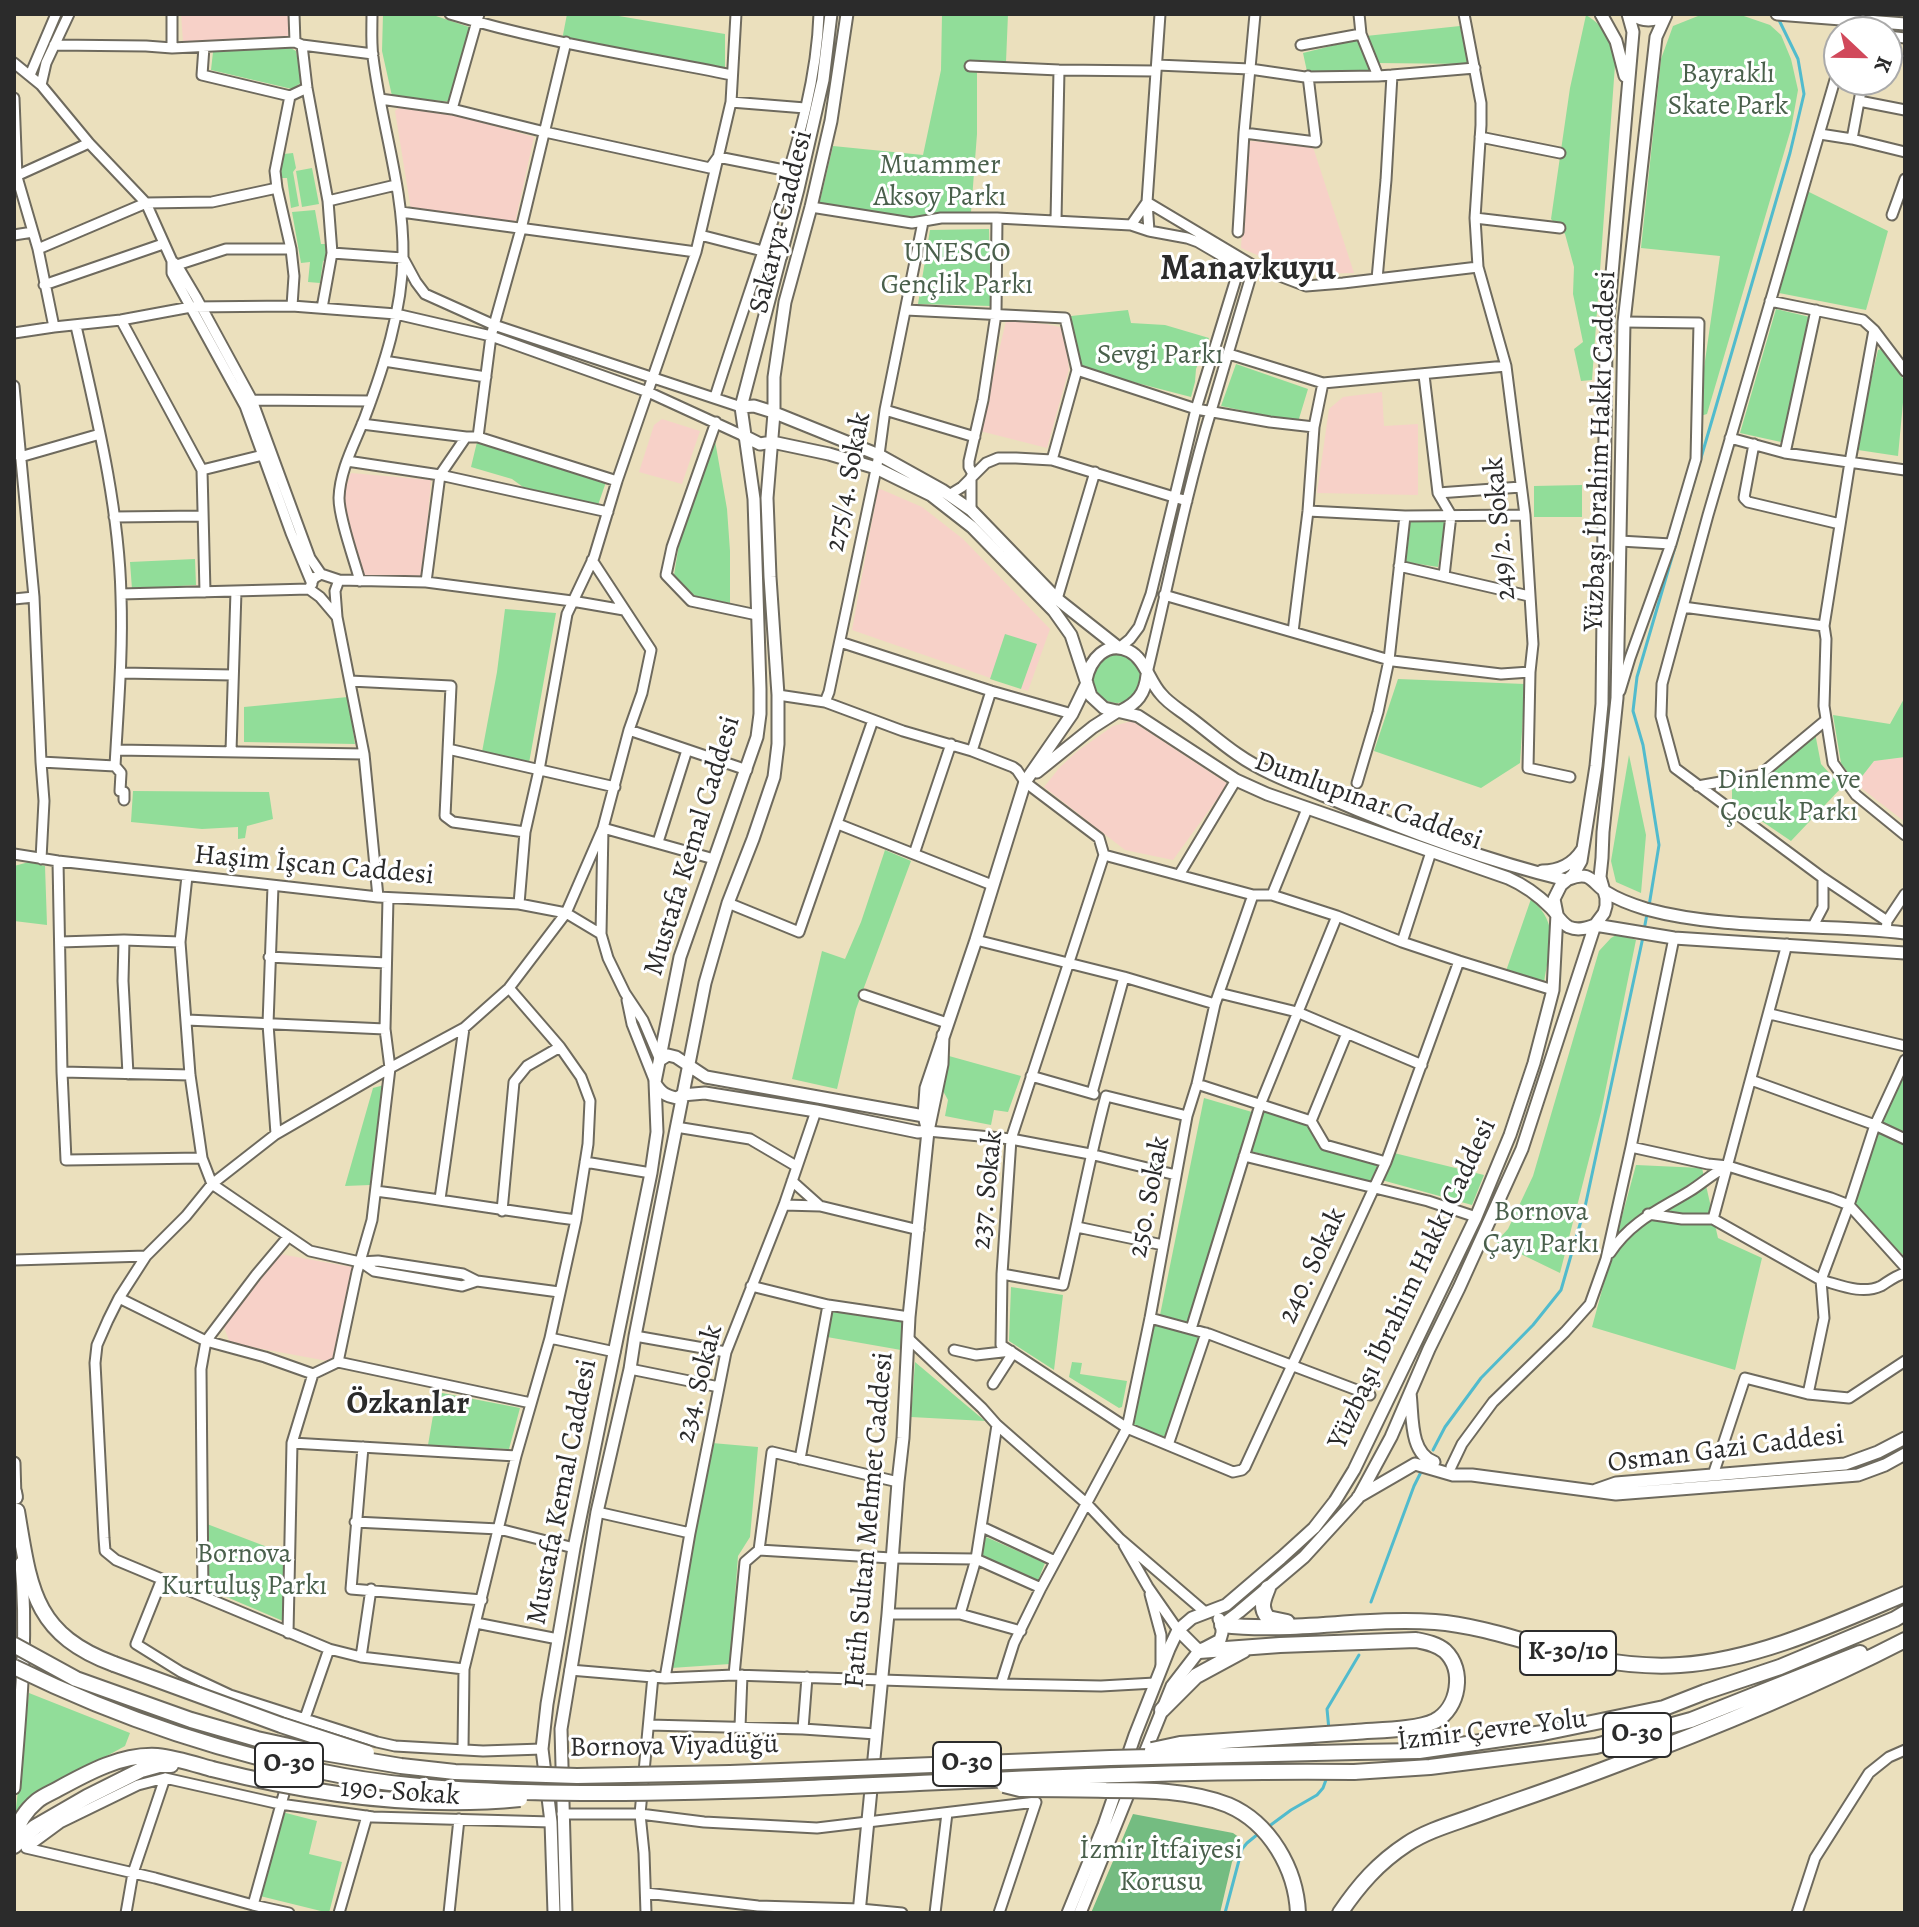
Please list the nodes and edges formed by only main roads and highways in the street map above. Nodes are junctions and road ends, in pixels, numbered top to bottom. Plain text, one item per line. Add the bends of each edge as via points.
1 (831, 14) edge
2 (847, 14) edge
3 (1601, 14) edge
4 (1630, 14) edge
5 (1667, 14) edge
6 (1777, 14) edge
7 (1823, 20) edge
8 (1627, 93) junction
9 (741, 407) junction
10 (774, 413) junction
11 (744, 436) junction
12 (772, 442) junction
13 (1119, 648) junction
14 (1147, 675) junction
15 (1086, 682) junction
16 (1119, 711) junction
17 (1026, 781) junction
18 (1582, 850) junction
19 (1602, 858) junction
20 (1530, 871) junction
21 (1566, 880) junction
22 (1604, 891) junction
23 (1643, 908) junction
24 (1557, 914) junction
25 (1595, 925) junction
26 (1905, 933) edge
27 (1905, 953) edge
28 (945, 1029) junction
29 (660, 1060) junction
30 (688, 1066) junction
31 (655, 1082) junction
32 (682, 1095) junction
33 (924, 1116) junction
34 (928, 1131) junction
35 (1410, 1391) junction
36 (1905, 1438) edge
37 (1905, 1454) edge
38 (14, 1463) edge
39 (1472, 1475) junction
40 (1595, 1490) junction
41 (1358, 1498) junction
42 (15, 1500) edge
43 (1268, 1588) junction
44 (1905, 1594) edge
45 (1205, 1612) junction
46 (1905, 1613) edge
47 (1222, 1625) junction
48 (1311, 1626) junction
49 (1178, 1630) junction
50 (1905, 1637) edge
51 (14, 1645) edge
52 (1252, 1646) junction
53 (1199, 1651) junction
54 (14, 1667) edge
55 (1162, 1710) junction
56 (1356, 1752) joint
57 (1110, 1758) junction
58 (401, 1766) junction
59 (212, 1769) junction
60 (1354, 1772) joint
61 (980, 1780) junction
62 (14, 1788) edge
63 (580, 1793) junction
64 (14, 1837) edge
65 (20, 1847) edge
66 (859, 1911) edge
67 (554, 1913) edge
68 (566, 1913) edge
69 (1068, 1913) edge
70 (1080, 1913) edge
71 (1298, 1913) edge
72 (1340, 1913) edge

1 - 9 main road, Sakarya Caddesi via 824,32 823,80
2 - 10 main road, Sakarya Caddesi via 831,121 785,302
3 - 8 main road via 1620,51
4 - 5 main road via 1650,21
4 - 8 main road, Yüzbaşı İbrahim Hakkı Caddesi
5 - 19 main road, Yüzbaşı İbrahim Hakkı Caddesi via 1656,37 1624,322 1617,698
6 - 7 main road
8 - 18 main road, Yüzbaşı İbrahim Hakkı Caddesi via 1606,343 1602,704
9 - 10 main road
9 - 11 main road, Mustafa Kemal Caddesi
10 - 12 main road, Sakarya Caddesi
10 - 13 main road via 879,455 949,495 971,510 1057,599
11 - 12 main road via 760,444
11 - 29 main road, Mustafa Kemal Caddesi via 754,499 757,737 680,957
12 - 15 main road via 876,468 931,495 972,527 1054,611 1071,635
12 - 30 main road, Mustafa Kemal Caddesi via 767,498 778,695 774,777 728,903
13 - 14 main road via 1140,659
13 - 15 main road via 1097,656
14 - 16 main road via 1140,698
14 - 20 main road, Dumlupınar Caddesi via 1162,696 1260,767 1361,812
15 - 16 main road via 1097,703
15 - 17 main road via 1072,714
16 - 17 main road
16 - 24 main road, Dumlupınar Caddesi via 1138,716 1236,780 1521,884
17 - 28 main road
18 - 20 main road, Dumlupınar Caddesi via 1561,868
18 - 21 main road, Yüzbaşı İbrahim Hakkı Caddesi via 1578,868
19 - 22 main road, Yüzbaşı İbrahim Hakkı Caddesi
19 - 23 main road via 1610,888
20 - 21 main road, Dumlupınar Caddesi
21 - 22 main road via 1583,876
21 - 24 main road, Yüzbaşı İbrahim Hakkı Caddesi via 1556,892
22 - 23 main road
22 - 25 main road, Yüzbaşı İbrahim Hakkı Caddesi via 1606,906
23 - 26 main road via 1739,923 1886,926
24 - 25 main road via 1569,927
24 - 45 main road, Yüzbaşı İbrahim Hakkı Caddesi via 1553,990 1515,1120 1476,1217 1354,1470 1314,1528 1226,1605
25 - 27 main road via 1669,937
25 - 35 main road, Yüzbaşı İbrahim Hakkı Caddesi via 1522,1149
28 - 33 main road via 926,1088
28 - 34 main road
29 - 30 main road via 668,1055
29 - 31 main road
30 - 32 main road
30 - 33 main road via 706,1077
31 - 32 main road via 668,1096
31 - 67 main road, Mustafa Kemal Caddesi via 657,1132 651,1173 547,1704 542,1749
32 - 34 main road via 705,1093
32 - 68 main road, Mustafa Kemal Caddesi via 597,1512 561,1729
33 - 34 main road
34 - 66 main road, Fatih Sultan Mehmet Caddesi
35 - 39 main road, Osman Gazi Caddesi via 1418,1450 1424,1458
35 - 41 main road, Yüzbaşı İbrahim Hakkı Caddesi
36 - 40 main road, Osman Gazi Caddesi via 1845,1464 1616,1483
37 - 40 main road, Osman Gazi Caddesi via 1858,1475 1616,1494
38 - 42 main road
39 - 40 main road, Osman Gazi Caddesi
39 - 41 main road, Osman Gazi Caddesi via 1415,1464
41 - 43 main road, Yüzbaşı İbrahim Hakkı Caddesi
42 - 58 highway, bridge via 29,1579 39,1604 77,1647
42 - 62 main road via 25,1626
43 - 47 main road, Yüzbaşı İbrahim Hakkı Caddesi
43 - 48 highway, K-30/10 via 1262,1604 1268,1618
44 - 48 highway, K-30/10 via 1768,1647 1679,1665 1593,1659 1436,1622
45 - 47 main road
45 - 49 main road
46 - 56 highway, İzmir Çevre Yolu / O-30 via 1780,1667 1664,1708 1419,1751
47 - 48 highway, K-30/10
47 - 53 main road via 1220,1640
49 - 53 main road
49 - 69 main road
50 - 60 highway, İzmir Çevre Yolu / O-30 via 1691,1720 1596,1746
50 - 72 highway via 1853,1667 1709,1729 1410,1842 1379,1864
51 - 58 highway, Bornova Viyadüğü / O-30, bridge via 76,1679 191,1720 257,1739
52 - 53 highway
52 - 55 highway via 1196,1676
52 - 57 highway, bridge via 1431,1643 1453,1663 1456,1696 1448,1711 1422,1726 1180,1744
53 - 55 main road via 1172,1686
54 - 63 highway, Bornova Viyadüğü / O-30, bridge via 171,1734 275,1763 440,1788
55 - 70 main road
56 - 57 highway, Bornova Viyadüğü / O-30, bridge
57 - 58 highway, Bornova Viyadüğü / O-30, bridge via 577,1776
59 - 63 highway, bridge via 298,1789 406,1800 506,1801
59 - 64 highway via 157,1756 124,1760 39,1799 23,1816
59 - 65 highway via 159,1765 141,1770 35,1827
60 - 61 highway, Bornova Viyadüğü / O-30, bridge
61 - 63 highway, Bornova Viyadüğü / O-30, bridge
61 - 71 highway, bridge via 1020,1789 1170,1793 1231,1807 1267,1834 1282,1856

